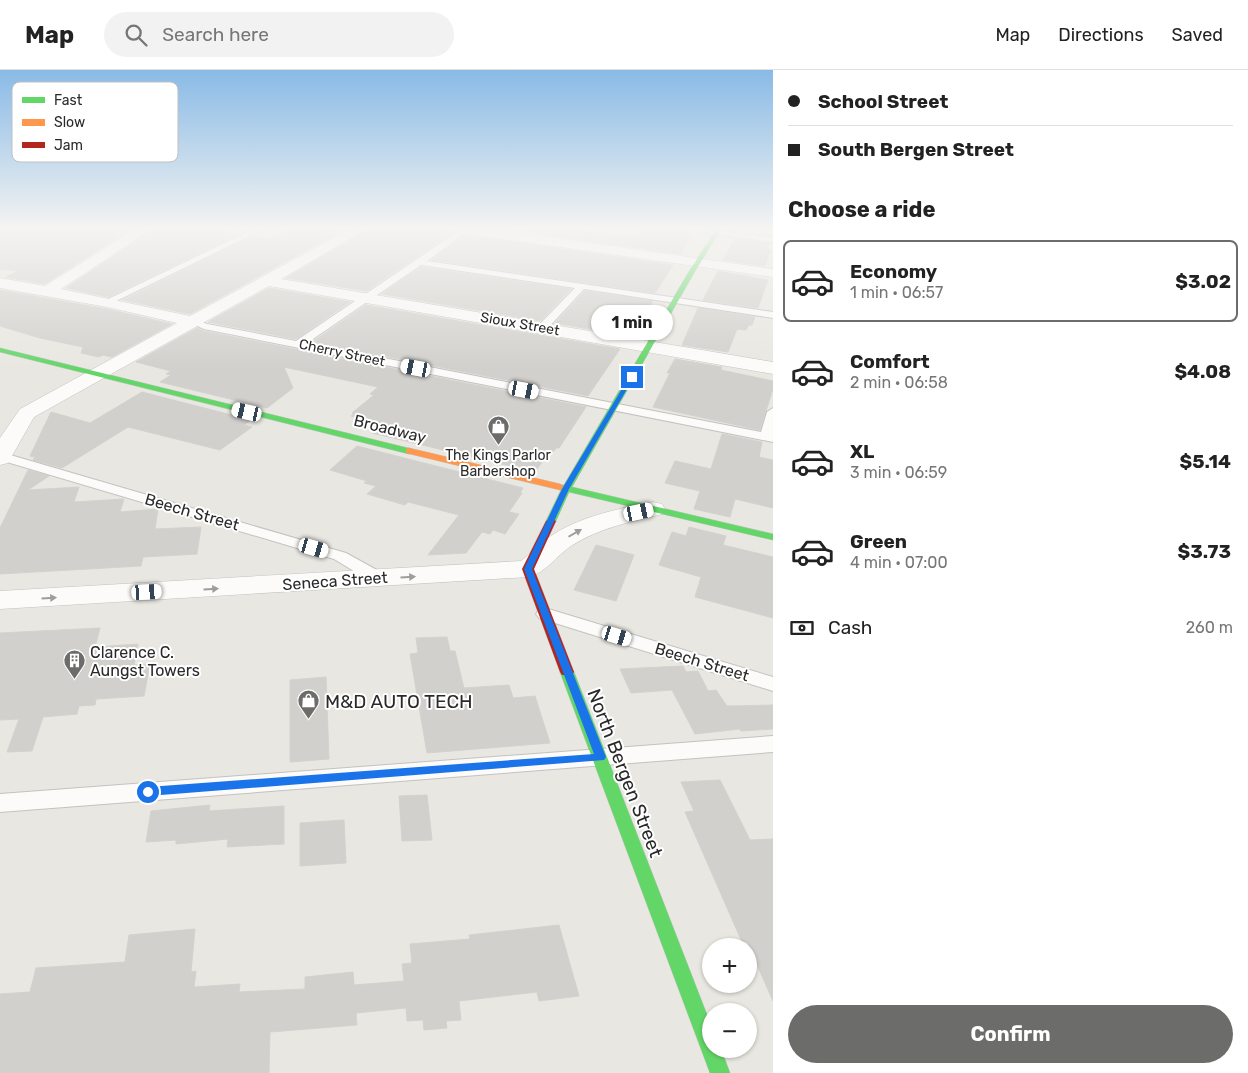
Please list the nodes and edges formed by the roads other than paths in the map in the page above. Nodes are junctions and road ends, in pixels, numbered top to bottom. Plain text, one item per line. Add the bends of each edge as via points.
1 (72, 275) edge
2 (164, 275) edge
3 (278, 275) edge
4 (401, 275) edge
5 (506, 275) edge
6 (691, 275) edge
7 (267, 281) junction
8 (0, 283) edge
9 (582, 286) junction
10 (48, 290) junction
11 (369, 298) junction
12 (677, 300) junction
13 (107, 302) junction
14 (773, 315) edge
15 (194, 322) junction
16 (542, 328) junction
17 (299, 344) junction
18 (649, 346) junction
19 (0, 350) edge
20 (773, 368) edge
21 (97, 375) junction
22 (614, 408) junction
23 (773, 412) edge
24 (10, 420) edge
25 (770, 437) edge
26 (0, 457) edge
27 (566, 489) junction
28 (653, 509) junction
29 (773, 537) edge
30 (528, 569) junction
31 (378, 578) junction
32 (0, 600) edge
33 (545, 614) junction
34 (773, 684) edge
35 (773, 744) edge
36 (600, 757) junction
37 (0, 803) edge
38 (720, 1073) edge

1 - 10 street
2 - 13 lane
3 - 7 street
4 - 11 lane
5 - 9 lane
6 - 12 street
7 - 11 street, Sioux Street
7 - 15 street
8 - 10 street, Cherry Street
9 - 12 lane
9 - 16 lane
10 - 13 street, Cherry Street
11 - 16 street, Sioux Street
11 - 17 lane
12 - 14 lane
12 - 18 street
13 - 15 street, Cherry Street
15 - 17 lane, Cherry Street
15 - 21 street
16 - 18 street, Sioux Street
17 - 22 lane, Cherry Street
18 - 20 street, Sioux Street
18 - 22 street
19 - 21 street, Broadway
21 - 24 street
21 - 27 street, Broadway
22 - 25 lane, Cherry Street
22 - 27 street
23 - 25 lane
24 - 26 street
26 - 31 lane, Beech Street via 340,556
27 - 28 street, Broadway
27 - 30 street
28 - 29 street, Broadway
30 -> 28 street via 559,542 584,528
31 -> 30 street, Seneca Street
30 - 33 street, North Bergen Street
32 -> 31 street, Seneca Street
33 - 34 lane, Beech Street
33 - 36 street, North Bergen Street
35 - 36 lane
36 - 37 lane
36 - 38 street, North Bergen Street

